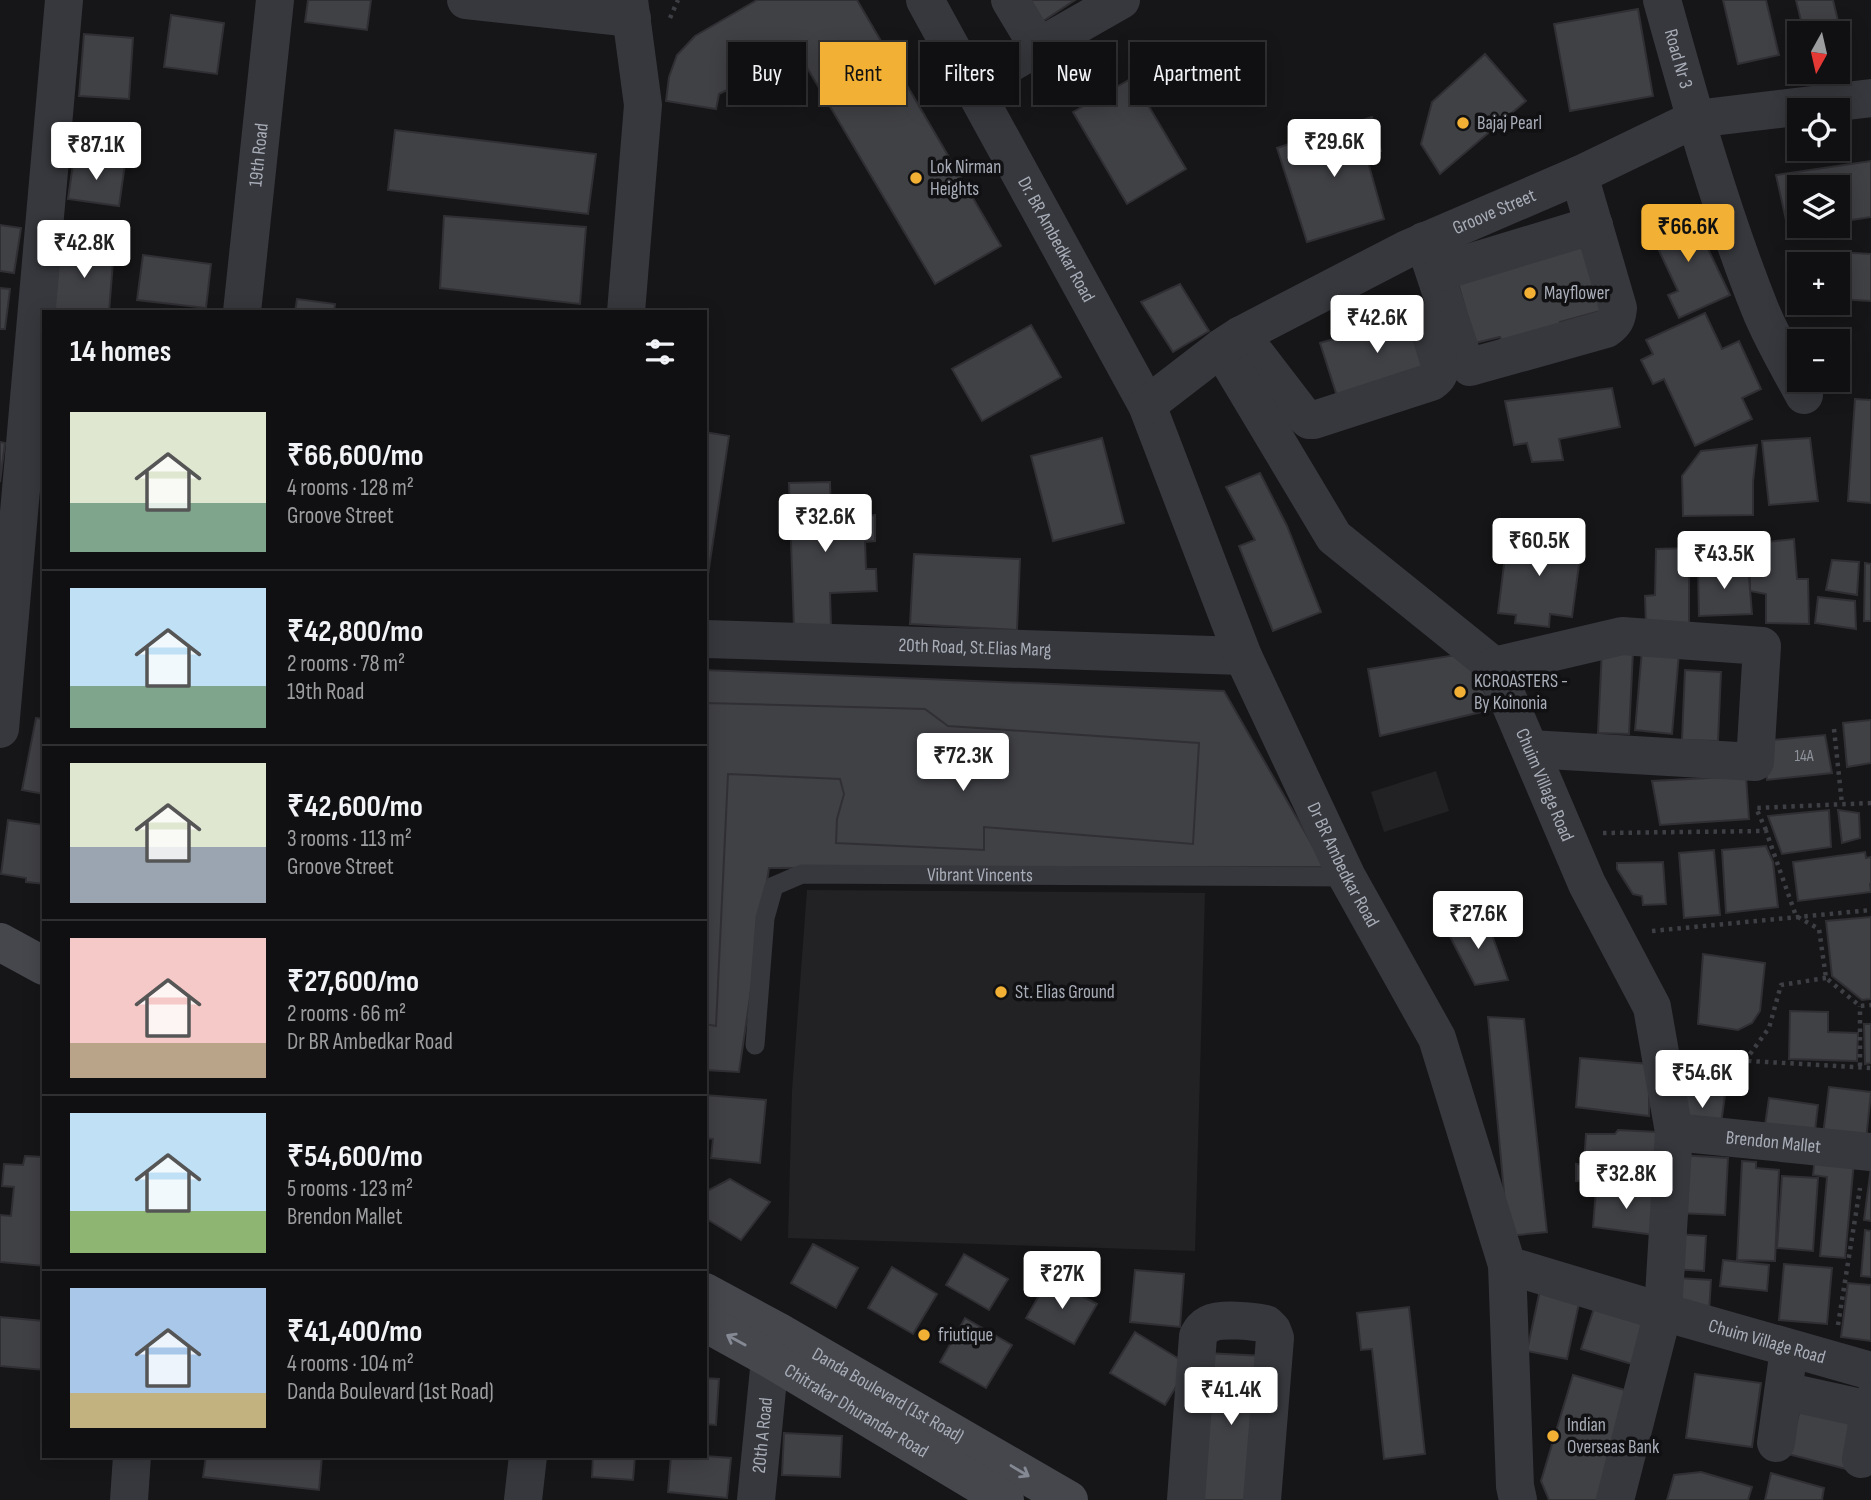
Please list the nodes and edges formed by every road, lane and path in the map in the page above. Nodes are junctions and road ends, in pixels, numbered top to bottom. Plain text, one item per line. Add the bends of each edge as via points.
1 (64, 0) edge
2 (275, 0) edge
3 (466, 0) edge
4 (1010, 0) edge
5 (1092, 0) edge
6 (1121, 0) edge
7 (1662, 0) edge
8 (929, 1) edge
9 (631, 9) edge
10 (1031, 35) junction
11 (950, 42) edge
12 (1019, 43) edge
13 (1019, 53) edge
14 (1871, 98) edge
15 (982, 105) edge
16 (1695, 119) junction
17 (1579, 175) junction
18 (1594, 225) junction
19 (1422, 255) junction
20 (242, 310) edge
21 (626, 310) edge
22 (1231, 342) junction
23 (1804, 395) dead end
24 (1147, 405) junction
25 (707, 639) edge
26 (1243, 656) junction
27 (1494, 666) junction
28 (0, 729) edge
29 (1834, 730) dead end
30 (1530, 749) junction
31 (1871, 803) edge
32 (1842, 804) junction
33 (1766, 831) junction
34 (1566, 833) junction
35 (1347, 877) junction
36 (1871, 909) edge
37 (0, 916) edge
38 (1796, 916) junction
39 (1614, 935) junction
40 (42, 939) edge
41 (0, 942) edge
42 (42, 965) edge
43 (1826, 978) junction
44 (1871, 1005) edge
45 (1860, 1006) junction
46 (755, 1045) dead end
47 (1660, 1056) junction
48 (1745, 1061) junction
49 (1860, 1066) junction
50 (1871, 1068) edge
51 (1674, 1132) junction
52 (1868, 1152) edge
53 (1507, 1265) junction
54 (707, 1294) edge
55 (1663, 1312) junction
56 (707, 1324) edge
57 (774, 1345) junction
58 (1788, 1349) junction
59 (1832, 1360) junction
60 (1871, 1371) edge
61 (1784, 1391) junction
62 (1870, 1406) edge
63 (1776, 1443) dead end
64 (132, 1458) edge
65 (528, 1458) edge
66 (1861, 1459) dead end
67 (973, 1476) edge
68 (129, 1500) edge
69 (523, 1500) edge
70 (756, 1500) edge
71 (1006, 1500) edge
72 (1069, 1500) edge
73 (1186, 1500) edge
74 (1262, 1500) edge
75 (1518, 1500) edge
76 (1615, 1500) edge

1 - 28 street
2 - 20 street, 19th Road
3 - 9 street
4 - 10 street
5 - 10 street
6 - 13 street
7 - 16 street, Road Nr 3
8 - 11 street, Dr. BR Ambedkar Road
9 - 21 street via 643,105
10 - 12 street
14 - 16 street, Groove Street
15 - 24 street, Dr. BR Ambedkar Road
16 - 17 street, Groove Street
16 - 23 street, Road Nr 3 via 1761,311
17 - 18 street
17 - 19 street, Groove Street
18 - 19 street
18 - 19 street via 1618,308 1614,324 1470,368
19 - 22 street, Groove Street
19 - 22 street via 1440,365 1438,377 1431,382 1310,420
22 - 24 street, Groove Street
22 - 27 street, Chuim Village Road via 1334,537
24 - 26 street, Dr BR Ambedkar Road
25 - 26 street, 20th Road, St.Elias Marg
26 - 35 street, Dr BR Ambedkar Road
27 - 30 street, Chuim Village Road
27 - 30 street via 1622,636 1762,646 1755,762
29 - 32 path
30 - 34 street, Chuim Village Road
31 - 32 path
32 - 33 path via 1756,808
33 - 34 path
33 - 38 path
34 - 39 street, Chuim Village Road
35 - 46 lane, Vibrant Vincents via 803,874 774,886 765,918
35 - 53 street, Dr BR Ambedkar Road via 1437,1038
36 - 38 path
37 - 40 main road
38 - 39 path
38 - 43 path via 1819,929
39 - 47 street, Chuim Village Road via 1652,1007
41 - 42 main road
43 - 45 path
43 - 48 path via 1781,985 1769,1028
44 - 45 path
45 - 49 path
47 - 48 path
47 - 51 street, Chuim Village Road
48 - 49 path
49 - 50 path
51 - 52 street, Brendon Mallet
51 - 55 street, Chuim Village Road
52 - 59 path
53 - 55 street, Chuim Village Road
53 - 75 street, Dr BR Ambedkar Road
54 - 57 main road
55 - 58 street, Chuim Village Road
55 - 76 street, Chuim Village Road
57 -> 56 main road, Chitrakar Dhurandar Road
57 - 67 main road, Chitrakar Dhurandar Road
57 - 70 street, 20th A Road
58 - 59 street, Chuim Village Road
58 - 61 street
59 - 60 street, Chuim Village Road
61 - 62 street
61 - 63 street
62 - 66 street
64 - 68 street
65 - 69 street
67 - 71 main road, Chitrakar Dhurandar Road
67 -> 72 main road, Danda Boulevard (1st Road)
73 - 74 street via 1198,1336 1218,1321 1266,1324 1275,1338

